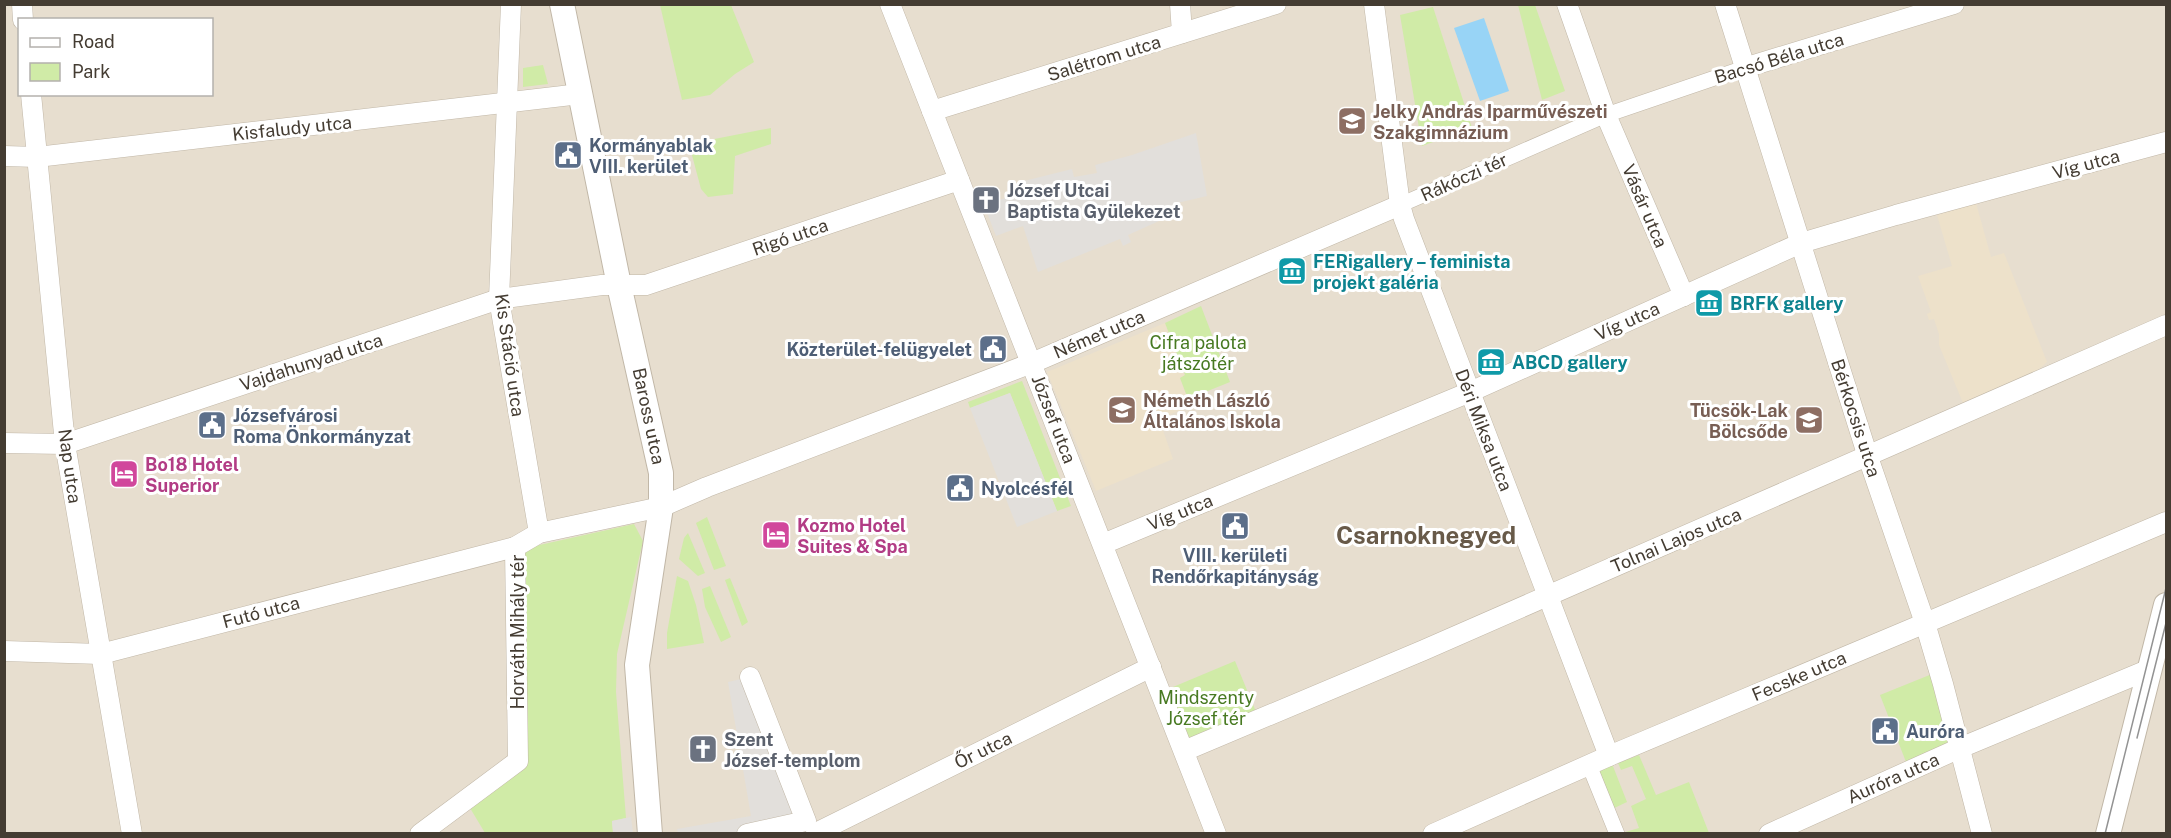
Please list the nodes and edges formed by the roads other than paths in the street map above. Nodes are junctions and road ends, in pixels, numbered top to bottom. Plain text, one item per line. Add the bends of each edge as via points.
1 (511, 4) edge
2 (562, 4) edge
3 (890, 4) edge
4 (1180, 4) edge
5 (1276, 4) edge
6 (1374, 4) edge
7 (1567, 4) edge
8 (1725, 4) edge
9 (1954, 4) edge
10 (1182, 33) junction
11 (1744, 68) junction
12 (580, 94) junction
13 (31, 96) edge
14 (506, 104) junction
15 (932, 111) junction
16 (1606, 115) junction
17 (2166, 142) edge
18 (4, 156) edge
19 (36, 157) junction
20 (959, 180) junction
21 (1400, 206) junction
22 (1801, 243) junction
23 (619, 285) junction
24 (1684, 296) junction
25 (499, 299) junction
26 (2166, 325) edge
27 (1032, 363) junction
28 (1470, 392) junction
29 (4, 443) edge
30 (65, 444) junction
31 (1868, 457) junction
32 (661, 507) junction
33 (2166, 522) edge
34 (539, 533) junction
35 (1103, 544) junction
36 (514, 547) junction
37 (1547, 596) junction
38 (2166, 605) edge
39 (1925, 623) junction
40 (4, 651) edge
41 (101, 654) junction
42 (1151, 667) junction
43 (2150, 669) junction
44 (750, 677) dead end
45 (1960, 748) junction
46 (1184, 751) junction
47 (1609, 756) junction
48 (1589, 765) junction
49 (813, 829) edge
50 (132, 834) edge
51 (420, 834) edge
52 (650, 834) edge
53 (747, 834) edge
54 (1216, 834) edge
55 (1433, 834) edge
56 (1617, 834) edge
57 (1769, 834) edge
58 (1982, 834) edge
59 (2108, 834) edge

1 - 14 street, Kis Stáció utca
2 - 12 street, Baross utca
3 - 15 street, József utca
4 - 10 street
5 - 10 street, Salétrom utca
6 - 21 street, Rákóczi tér
7 - 16 street
8 - 11 street, Bérkocsis utca
9 - 11 street, Bacsó Béla utca
10 - 15 street, Salétrom utca
11 - 16 street, Bacsó Béla utca
11 - 22 street, Bérkocsis utca
12 - 14 street, Kisfaludy utca
12 - 23 street, Baross utca
13 - 19 street, Nap utca
14 - 19 street, Kisfaludy utca
14 - 25 street, Kis Stáció utca
15 - 20 street, József utca
16 - 21 street, Rákóczi tér
16 - 24 street, Vásár utca
17 - 22 street, Víg utca
18 - 19 street, Kisfaludy utca
19 - 30 street, Nap utca
20 - 23 street, Rigó utca via 646,285
20 - 27 street, József utca
21 - 27 street, Német utca
21 - 28 street, Déri Miksa utca
22 - 24 street, Víg utca
22 - 31 street, Bérkocsis utca
23 - 25 street, Vajdahunyad utca
23 - 32 street, Baross utca via 661,473
24 - 28 street, Víg utca
25 - 30 street, Vajdahunyad utca
25 - 34 street, Kis Stáció utca
26 - 31 street, Tolnai Lajos utca
27 - 32 street, Német utca
27 - 35 street, József utca
28 - 35 street, Víg utca
28 - 37 street, Déri Miksa utca
29 - 30 street, Vajdahunyad utca
30 - 41 street, Nap utca
31 - 37 street, Tolnai Lajos utca
31 - 39 street, Bérkocsis utca
32 - 34 street, Horváth Mihály tér
32 - 52 street, Baross utca via 637,665
33 - 39 street, Fecske utca
34 - 36 street, Horváth Mihály tér
35 - 42 street, József utca
36 - 41 street, Futó utca
36 - 51 street, Horváth Mihály tér via 518,761
37 - 46 street, Tolnai Lajos utca
37 - 47 street, Déri Miksa utca
38 - 43 street
39 - 45 street, Bérkocsis utca
39 - 47 street, Fecske utca
40 - 41 street, Futó utca
41 - 50 street, Nap utca
42 - 46 street, József utca
42 - 49 street, Őr utca
43 - 45 street, Auróra utca
43 - 59 street
44 - 49 street
45 - 57 street, Auróra utca
45 - 58 street, Bérkocsis utca
46 - 54 street, József utca
47 - 48 street, Fecske utca
48 - 55 street, Fecske utca
48 - 56 street
49 - 53 street

